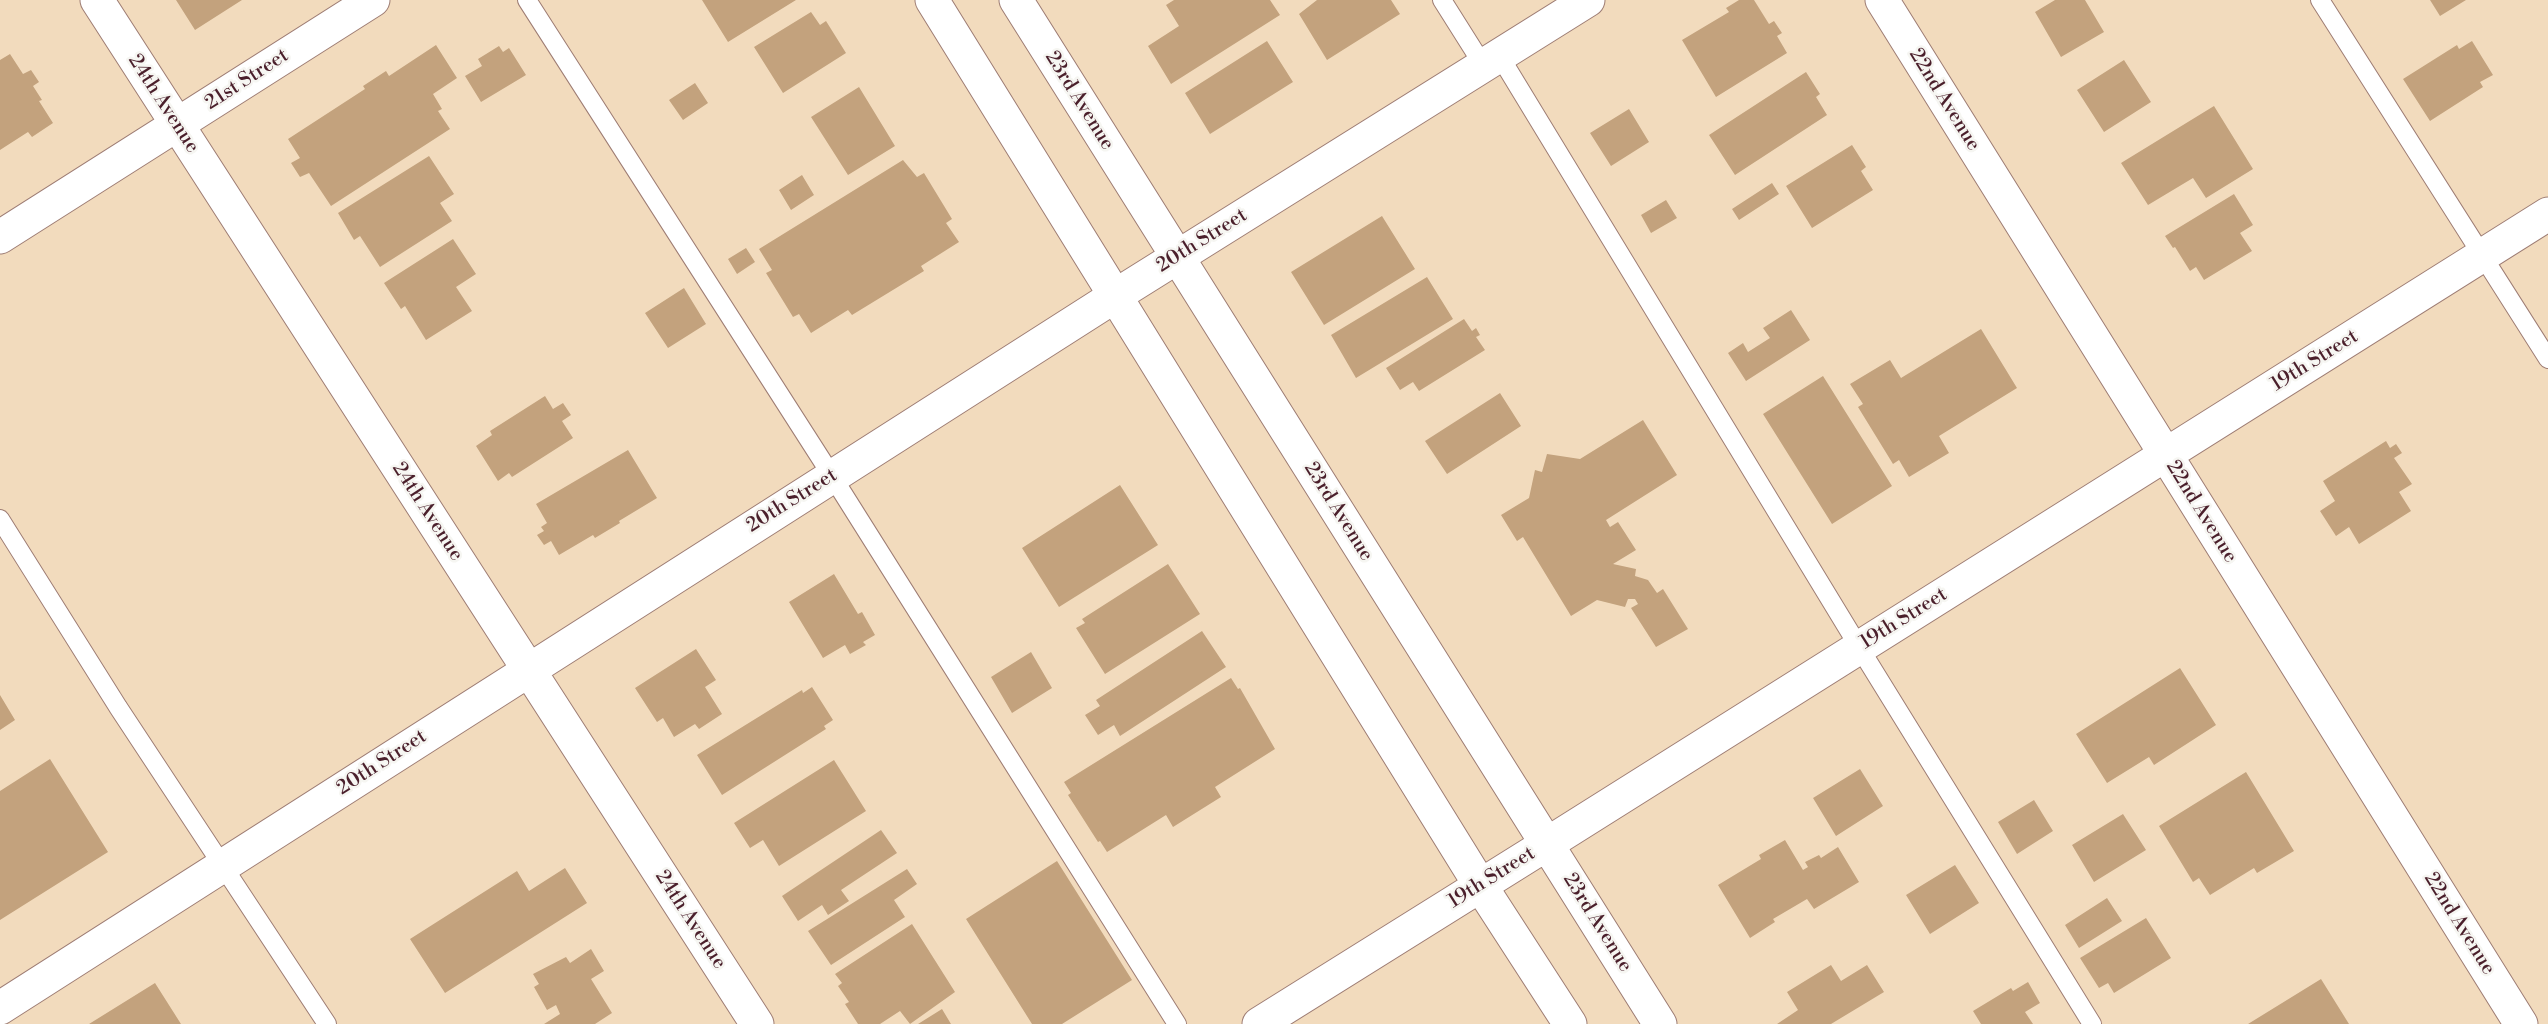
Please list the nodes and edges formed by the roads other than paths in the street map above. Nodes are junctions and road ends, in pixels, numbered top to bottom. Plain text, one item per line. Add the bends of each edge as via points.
1 (97, 0) edge
2 (373, 0) edge
3 (527, 0) edge
4 (932, 0) edge
5 (1016, 0) edge
6 (1442, 0) edge
7 (1588, 0) edge
8 (1882, 0) edge
9 (2320, 0) edge
10 (1491, 60) junction
11 (176, 125) junction
12 (2548, 214) edge
13 (0, 237) edge
14 (2483, 255) junction
15 (1176, 257) junction
16 (1114, 296) junction
17 (2548, 359) edge
18 (2166, 455) junction
19 (832, 476) junction
20 (0, 519) edge
21 (1859, 647) junction
22 (529, 669) junction
23 (1547, 844) junction
24 (222, 866) junction
25 (1480, 885) junction
26 (0, 1008) edge
27 (2548, 1015) edge
28 (327, 1024) edge
29 (757, 1024) edge
30 (1176, 1024) edge
31 (1259, 1024) edge
32 (1570, 1024) edge
33 (1660, 1024) edge
34 (2092, 1024) edge
35 (2521, 1024) edge
36 (2534, 1024) edge

1 - 11 street, 24th Avenue
2 - 11 street, 21st Street
3 - 19 lane
4 - 16 street
5 - 15 street, 23rd Avenue
6 - 10 lane
7 - 10 street, 20th Street
8 - 18 street, 22nd Avenue
9 - 14 lane
10 - 15 street, 20th Street
10 - 21 lane
11 - 13 street, 21st Street
11 - 22 street, 24th Avenue
12 - 14 street, 19th Street
14 - 17 lane
14 - 18 street, 19th Street
15 - 16 street, 20th Street
15 - 23 street, 23rd Avenue
16 - 19 street, 20th Street
16 - 25 street
18 - 21 street, 19th Street
18 - 35 street, 22nd Avenue
19 - 22 street, 20th Street
19 - 30 lane
20 - 24 lane
21 - 23 street, 19th Street
21 - 34 lane
22 - 24 street, 20th Street
22 - 29 street, 24th Avenue
23 - 25 street, 19th Street
23 - 33 street, 23rd Avenue
24 - 26 street, 20th Street
24 - 28 lane
25 - 31 street, 19th Street
25 - 32 street
27 - 36 street

